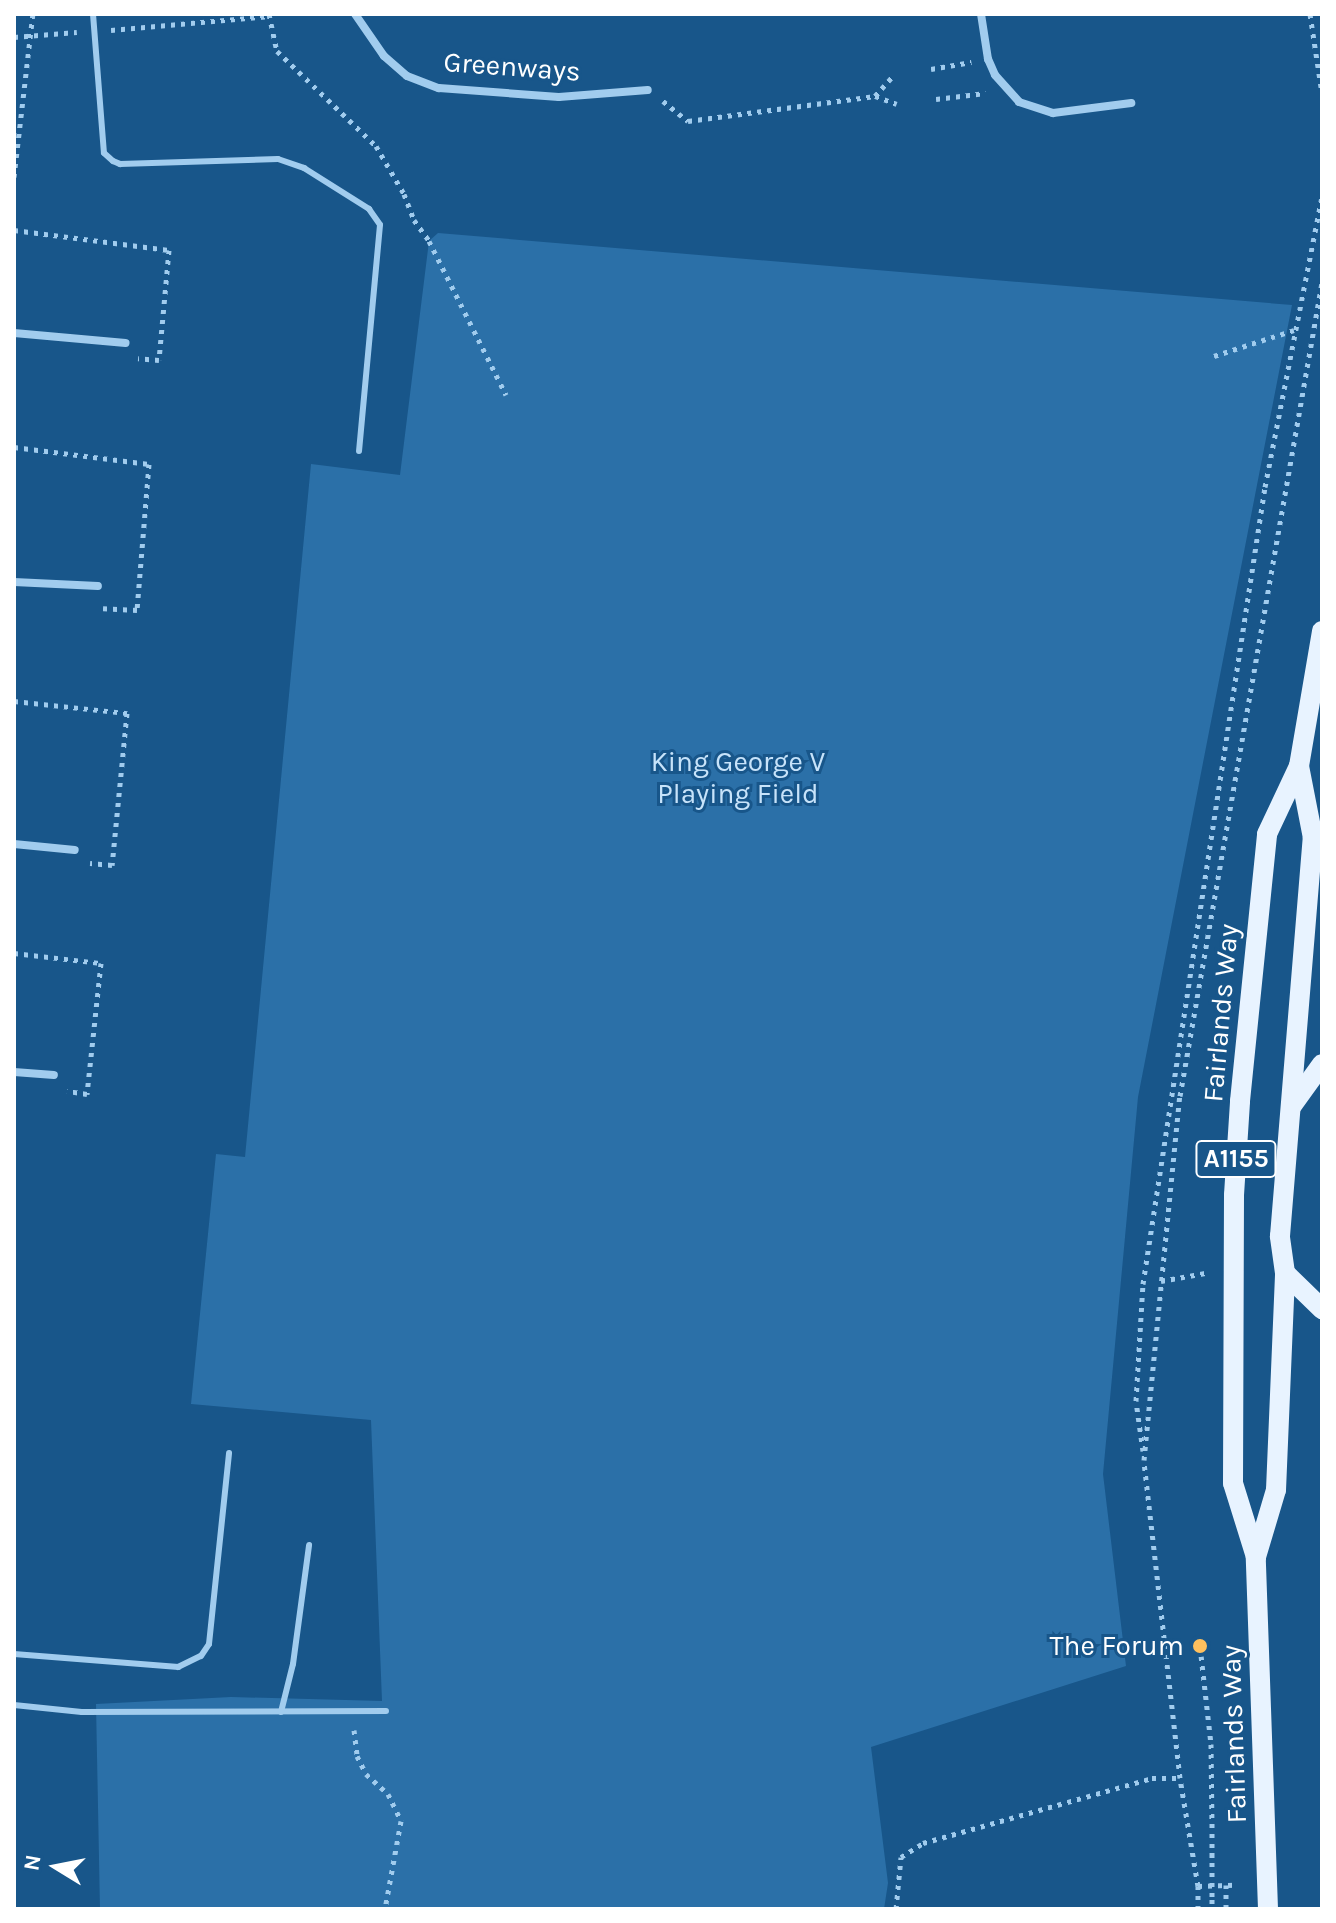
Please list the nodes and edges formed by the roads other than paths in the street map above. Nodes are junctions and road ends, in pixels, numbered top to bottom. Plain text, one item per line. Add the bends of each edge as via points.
1 (93, 14) edge
2 (355, 14) edge
3 (981, 14) edge
4 (648, 90) road end
5 (1131, 103) dead end
6 (14, 333) edge
7 (126, 343) dead end
8 (359, 451) dead end
9 (14, 582) edge
10 (98, 586) dead end
11 (1322, 631) edge
12 (1299, 766) junction
13 (14, 844) edge
14 (75, 850) dead end
15 (1322, 1064) edge
16 (14, 1072) edge
17 (54, 1075) road end
18 (1289, 1110) junction
19 (1285, 1273) junction
20 (1322, 1309) edge
21 (229, 1453) dead end
22 (309, 1545) dead end
23 (1256, 1557) junction
24 (14, 1654) edge
25 (14, 1705) edge
26 (386, 1711) dead end
27 (281, 1712) junction
28 (1268, 1909) edge

1 - 8 lane via 104,153 113,161 278,159 304,168 369,209 380,225
2 - 4 street, Greenways via 384,56 407,76 439,88 559,97
3 - 5 street via 988,59 1007,91 1034,110 1053,113
6 - 7 street
9 - 10 street
11 - 12 main road, Fairlands Way / A1155
12 - 18 main road, Fairlands Way / A1155 via 1313,838
12 - 23 main road, Fairlands Way / A1155 via 1267,834 1234,1195 1233,1483
13 - 14 street
15 - 18 main road, A1155
16 - 17 street
18 - 19 main road, Fairlands Way / A1155 via 1280,1236
19 - 20 main road
19 - 23 main road, Fairlands Way / A1155 via 1276,1490
21 - 24 lane via 209,1644 201,1656 178,1667
22 - 27 lane
23 - 28 main road, Fairlands Way / A1155
25 - 27 lane via 82,1712
26 - 27 lane

